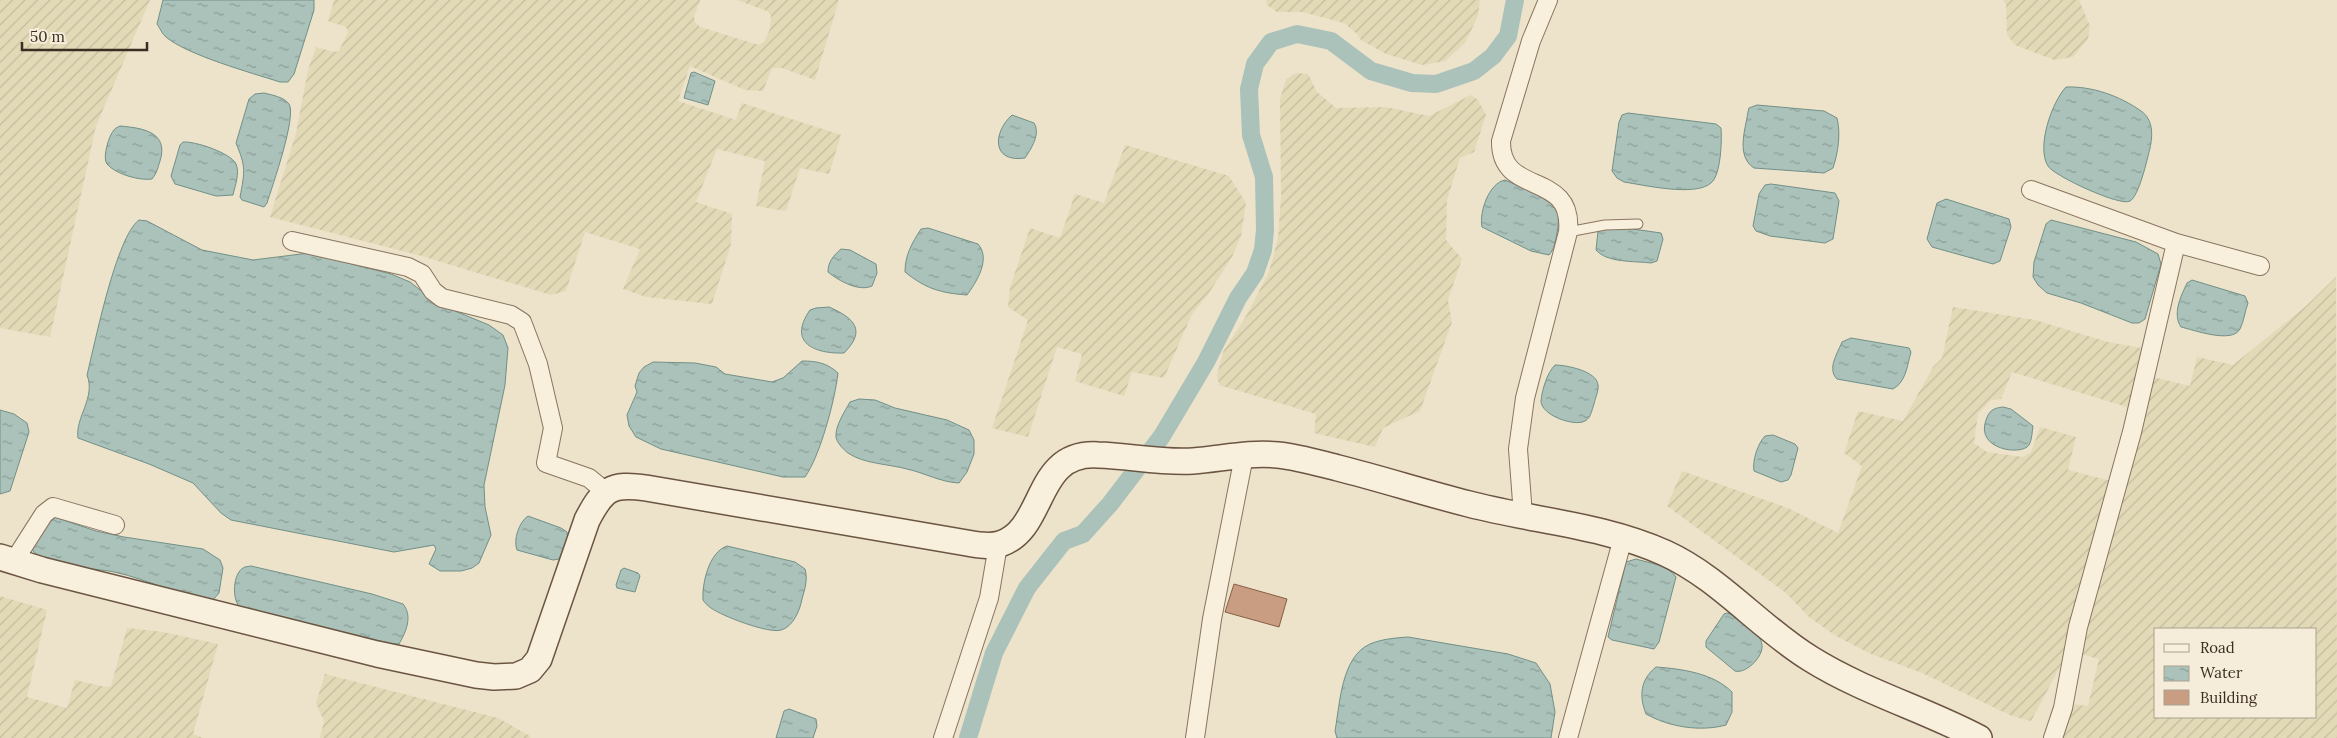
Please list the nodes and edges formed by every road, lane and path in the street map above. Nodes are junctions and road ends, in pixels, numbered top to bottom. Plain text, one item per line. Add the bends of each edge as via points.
1 (1548, 0) edge
2 (2031, 190) dead end
3 (1638, 224) dead end
4 (1568, 232) junction
5 (292, 241) dead end
6 (2176, 243) junction
7 (2260, 266) dead end
8 (1244, 456) junction
9 (606, 492) junction
10 (1523, 515) junction
11 (115, 525) dead end
12 (1623, 538) junction
13 (998, 545) junction
14 (7, 559) edge
15 (943, 738) edge
16 (1195, 738) edge
17 (1568, 738) edge
18 (1979, 738) edge
19 (2054, 738) edge

1 - 4 street via 1525,59 1500,154 1506,166 1520,177 1555,194 1565,204 1570,217
2 - 6 street
3 - 4 lane via 1605,225
4 - 10 street via 1525,398 1518,449
5 - 9 street via 408,267 422,274 442,298 511,315 522,322 538,364 553,428 546,462 588,478
6 - 7 street
6 - 19 street via 2132,432 2078,627 2064,708
8 - 10 street via 1273,454 1293,457 1445,499
8 - 13 street via 1194,461 1090,454 1078,456 1058,468 1020,531
8 - 16 street via 1212,618
9 - 13 street via 617,486 632,486 967,543
9 - 14 street via 587,520 539,659 530,670 516,676 476,675 378,654
10 - 12 street
11 - 14 street via 53,507
12 - 17 street
12 - 18 street via 1678,560 1709,580 1795,649 1827,669
13 - 15 street via 989,598

